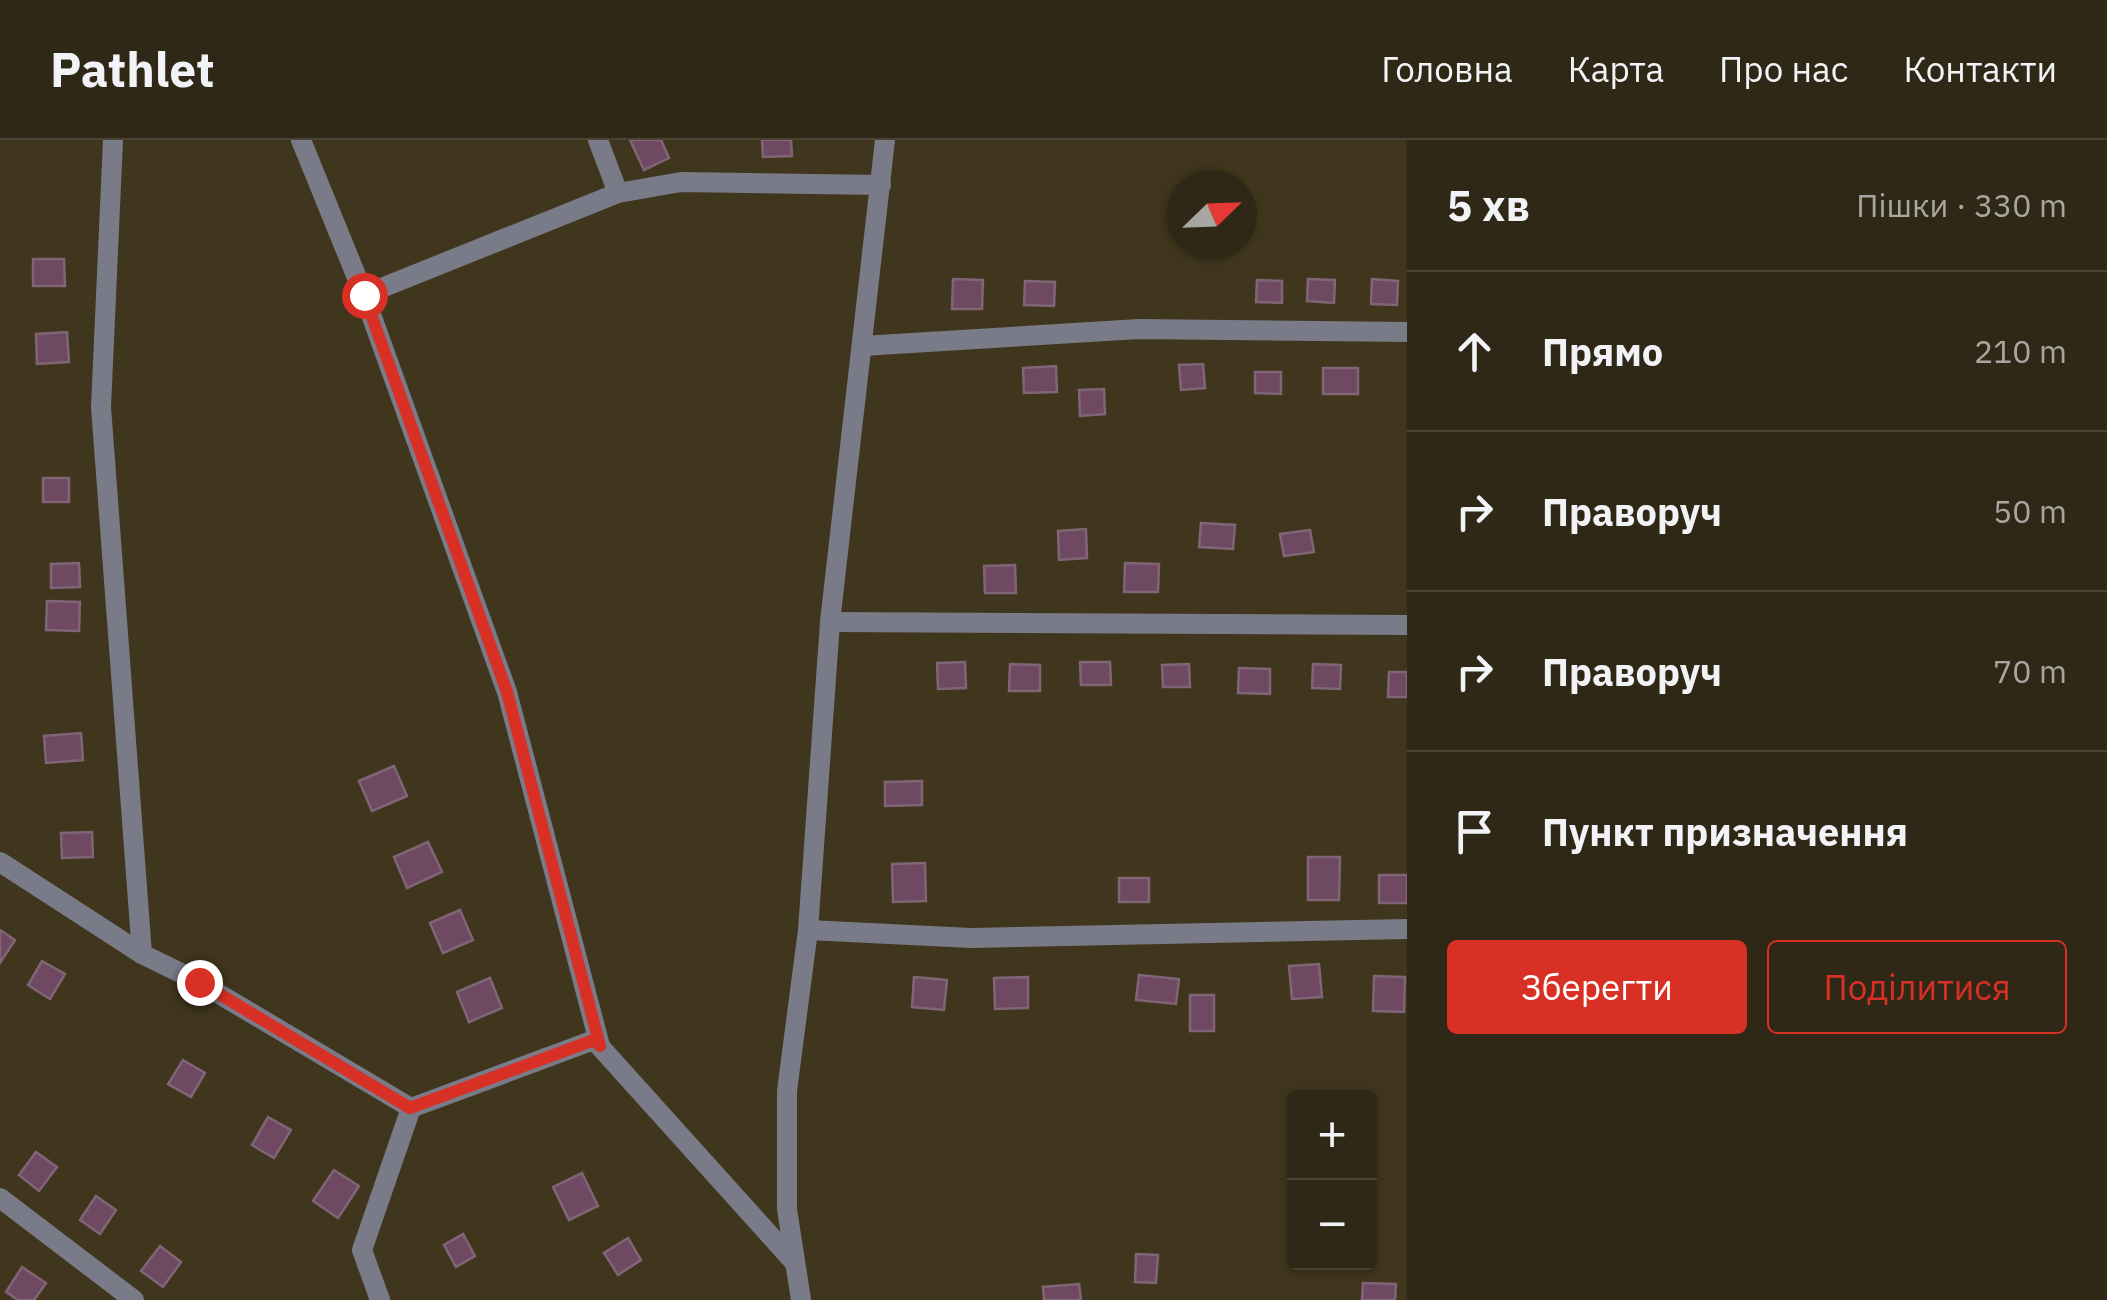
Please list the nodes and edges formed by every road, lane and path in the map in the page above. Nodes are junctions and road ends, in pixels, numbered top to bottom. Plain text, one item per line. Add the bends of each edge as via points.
1 (113, 140) edge
2 (302, 140) edge
3 (598, 140) edge
4 (885, 140) edge
5 (880, 185) junction
6 (618, 193) junction
7 (364, 295) junction
8 (1407, 332) edge
9 (862, 346) junction
10 (830, 622) junction
11 (1407, 625) edge
12 (0, 862) edge
13 (1407, 929) edge
14 (808, 930) junction
15 (142, 954) junction
16 (600, 1046) junction
17 (410, 1108) junction
18 (0, 1198) edge
19 (796, 1263) junction
20 (134, 1300) edge
21 (380, 1300) edge
22 (801, 1300) edge

1 - 15 street via 101,407
2 - 7 street
3 - 6 street
4 - 5 street
5 - 6 street via 681,182
5 - 9 street
6 - 7 street
7 - 16 street via 507,692
8 - 9 street via 1140,329
9 - 10 street
10 - 11 street
10 - 14 street
12 - 15 street
13 - 14 street via 971,938
14 - 19 street via 787,1091 788,1210
15 - 17 street
16 - 17 street via 594,1040
16 - 19 street
17 - 21 street via 362,1250
18 - 20 street
19 - 22 street

